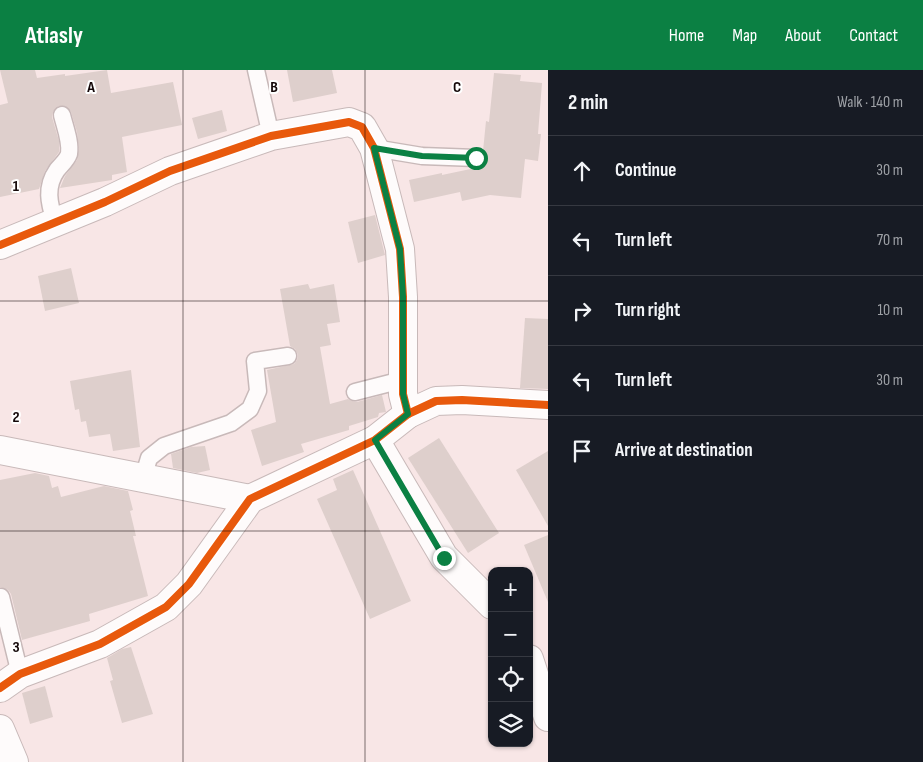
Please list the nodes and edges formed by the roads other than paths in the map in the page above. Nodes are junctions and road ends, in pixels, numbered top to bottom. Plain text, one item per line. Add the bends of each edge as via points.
1 (256, 70) edge
2 (62, 115) dead end
3 (271, 136) junction
4 (374, 148) junction
5 (476, 158) dead end
6 (55, 222) junction
7 (0, 245) edge
8 (288, 356) dead end
9 (402, 380) junction
10 (355, 392) dead end
11 (548, 405) edge
12 (408, 414) junction
13 (375, 440) junction
14 (0, 450) edge
15 (143, 478) junction
16 (250, 499) junction
17 (0, 597) edge
18 (488, 601) edge
19 (533, 671) edge
20 (10, 681) edge
21 (548, 718) edge
22 (0, 729) edge
23 (14, 762) edge

1 - 3 lane
2 - 6 lane via 70,146 68,156 51,179 49,204
3 - 4 street via 349,122 362,127
3 - 6 street via 170,171
4 - 5 lane via 422,156
4 - 9 street via 400,249
6 - 7 street
8 - 15 lane via 255,362 258,392 250,409 231,423 164,446 149,458
9 - 10 lane
9 - 12 street
11 - 12 street via 436,401
12 - 13 street
13 - 16 street
13 - 18 street via 444,558
14 - 15 street
15 - 16 street
16 - 20 street via 190,584 166,607 100,644
17 - 20 lane
19 - 21 street
22 - 23 street

